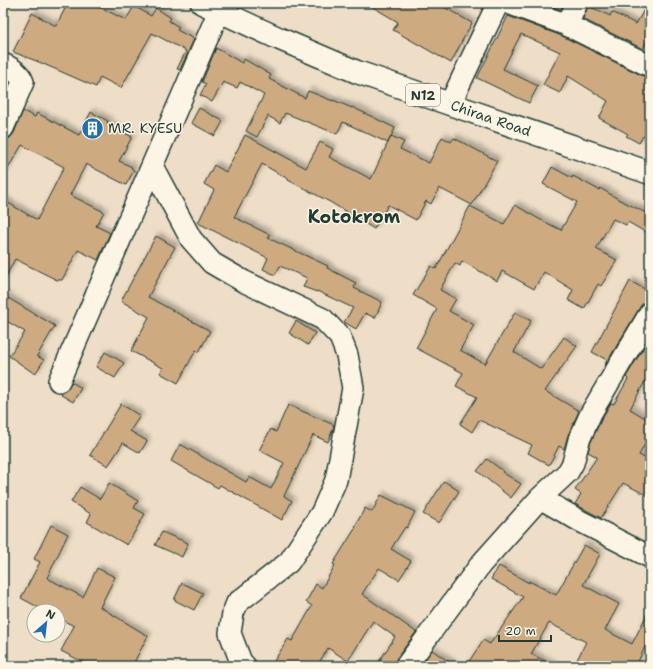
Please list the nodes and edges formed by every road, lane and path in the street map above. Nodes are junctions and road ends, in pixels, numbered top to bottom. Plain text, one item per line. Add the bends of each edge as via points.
1 (577, 3) edge
2 (497, 4) edge
3 (210, 7) edge
4 (567, 25) junction
5 (3, 64) edge
6 (650, 66) edge
7 (450, 104) junction
8 (3, 128) edge
9 (152, 166) junction
10 (650, 173) edge
11 (650, 313) edge
12 (60, 381) dead end
13 (540, 498) junction
14 (650, 557) edge
15 (245, 666) edge
16 (406, 666) edge

1 - 4 street
2 - 4 street
2 - 7 street
3 - 7 highway, Chiraa Road / N12 via 358,72
3 - 9 street
4 - 6 street
5 - 8 street via 21,76 23,82
7 - 10 highway, Chiraa Road / N12
9 - 12 street
9 - 15 street via 191,240 212,263 243,281 323,319 340,337 347,355 352,388 336,480 322,512 289,562 237,603 230,633
11 - 13 street via 591,413 568,472
13 - 14 street
13 - 16 street via 481,564

